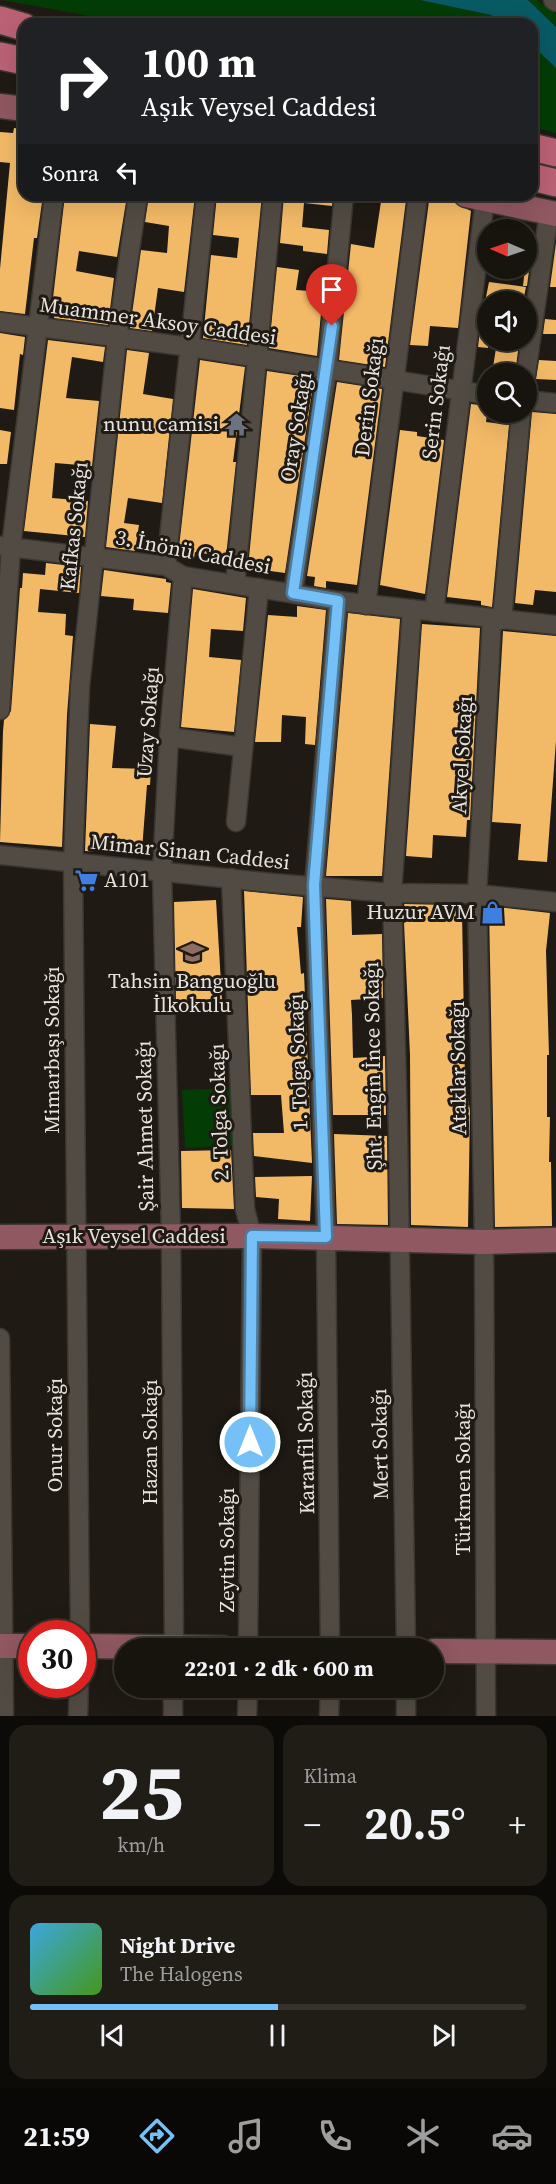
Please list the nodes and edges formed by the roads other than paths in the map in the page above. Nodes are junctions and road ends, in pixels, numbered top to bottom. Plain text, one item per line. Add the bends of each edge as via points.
1 (0, 20) edge
2 (18, 25) edge
3 (0, 33) edge
4 (18, 36) edge
5 (0, 56) edge
6 (18, 60) edge
7 (0, 74) edge
8 (18, 76) edge
9 (0, 106) edge
10 (18, 108) edge
11 (538, 148) edge
12 (556, 153) edge
13 (538, 178) edge
14 (556, 183) edge
15 (53, 201) edge
16 (137, 201) edge
17 (205, 201) edge
18 (272, 201) edge
19 (343, 201) edge
20 (417, 201) edge
21 (476, 201) edge
22 (495, 201) edge
23 (552, 213) edge
24 (0, 322) edge
25 (38, 325) junction
26 (117, 338) junction
27 (190, 347) junction
28 (259, 357) junction
29 (528, 363) edge
30 (327, 370) junction
31 (393, 382) junction
32 (460, 392) junction
33 (477, 394) edge
34 (537, 401) edge
35 (556, 403) edge
36 (520, 423) edge
37 (5, 546) edge
38 (93, 556) junction
39 (166, 566) junction
40 (183, 576) junction
41 (235, 584) junction
42 (260, 588) junction
43 (293, 593) junction
44 (338, 601) junction
45 (366, 605) junction
46 (412, 609) junction
47 (434, 612) junction
48 (497, 619) junction
49 (556, 625) edge
50 (0, 710) edge
51 (168, 737) junction
52 (243, 747) junction
53 (236, 822) dead end
54 (0, 855) edge
55 (73, 863) junction
56 (162, 872) junction
57 (231, 878) junction
58 (314, 885) junction
59 (392, 892) junction
60 (477, 894) junction
61 (556, 902) edge
62 (76, 1236) junction
63 (171, 1236) junction
64 (252, 1236) junction
65 (0, 1237) edge
66 (326, 1237) junction
67 (399, 1239) junction
68 (556, 1240) edge
69 (484, 1242) junction
70 (0, 1338) edge
71 (80, 1620) edge
72 (174, 1638) edge
73 (249, 1638) edge
74 (330, 1638) edge
75 (406, 1638) edge
76 (2, 1646) edge
77 (18, 1646) edge
78 (96, 1646) edge
79 (114, 1647) edge
80 (444, 1651) edge
81 (487, 1651) junction
82 (556, 1652) edge
83 (79, 1698) edge
84 (173, 1698) edge
85 (248, 1698) edge
86 (330, 1698) edge
87 (406, 1698) edge
88 (4, 1716) edge
89 (78, 1716) edge
90 (172, 1716) edge
91 (247, 1716) edge
92 (329, 1716) edge
93 (405, 1716) edge
94 (486, 1716) edge

1 - 2 highway
3 - 4 highway
5 - 6 highway
7 - 8 highway
9 - 10 main road
11 - 12 highway
13 - 14 highway
15 - 25 street
16 - 26 street, Kafkas Sokağı
17 - 27 street
18 - 28 street
19 - 30 street, Oray Sokağı
20 - 31 street, Derin Sokağı
21 - 32 street, Serin Sokağı
22 - 23 main road
23 - 29 street
24 - 25 street, Muammer Aksoy Caddesi
25 - 26 street, Muammer Aksoy Caddesi
25 - 37 street
26 - 27 street, Muammer Aksoy Caddesi
26 - 38 street, Kafkas Sokağı
27 - 28 street, Muammer Aksoy Caddesi
27 - 39 street
28 - 30 street, Muammer Aksoy Caddesi
28 - 41 street
30 - 31 street, Muammer Aksoy Caddesi
30 - 43 street, Oray Sokağı
31 - 32 street, Muammer Aksoy Caddesi
31 - 45 street, Derin Sokağı
32 - 33 street, Muammer Aksoy Caddesi
32 - 47 street, Serin Sokağı
34 - 35 street
36 - 48 street, Akyel Sokağı
37 - 38 street, 3. İnönü Caddesi
37 - 50 street
38 - 39 street, 3. İnönü Caddesi
38 - 55 street, Kafkas Sokağı via 80,687
39 - 40 street, 3. İnönü Caddesi
40 - 41 street, 3. İnönü Caddesi
40 - 51 street, Uzay Sokağı
41 - 42 street, 3. İnönü Caddesi
42 - 43 street, 3. İnönü Caddesi
42 - 52 street
43 - 44 street, 3. İnönü Caddesi
44 - 45 street, 3. İnönü Caddesi
44 - 58 street
45 - 46 street, 3. İnönü Caddesi
46 - 47 street, 3. İnönü Caddesi
46 - 59 street
47 - 48 street, 3. İnönü Caddesi
48 - 49 street, 3. İnönü Caddesi
48 - 60 street, Akyel Sokağı
51 - 52 street
51 - 56 street, Uzay Sokağı
52 - 53 street
54 - 55 street, Mimar Sinan Caddesi
55 - 56 street, Mimar Sinan Caddesi
55 - 62 street, Mimarbaşı Sokağı
56 - 57 street, Mimar Sinan Caddesi
56 - 63 street, Şair Ahmet Sokağı
57 - 58 street, Mimar Sinan Caddesi
57 - 64 street, 2. Tolga Sokağı via 245,1209
58 - 59 street, Mimar Sinan Caddesi
58 - 66 street, 1. Tolga Sokağı
59 - 60 street, Mimar Sinan Caddesi
59 - 67 street, Şht. Engin İnce Sokağı
60 - 61 street, Mimar Sinan Caddesi
60 - 69 street, Ataklar Sokağı
62 - 63 main road, Aşık Veysel Caddesi
62 - 65 main road, Aşık Veysel Caddesi
62 - 71 street, Onur Sokağı
63 - 64 main road, Aşık Veysel Caddesi
63 - 72 street, Hazan Sokağı
64 - 66 main road, Aşık Veysel Caddesi
64 - 73 street, Zeytin Sokağı
66 - 67 main road, Aşık Veysel Caddesi
66 - 74 street, Karanfil Sokağı
67 - 69 main road, Aşık Veysel Caddesi
67 - 75 street, Mert Sokağı
68 - 69 main road, Aşık Veysel Caddesi
69 - 81 street, Türkmen Sokağı
70 - 76 street
76 - 77 main road
76 - 88 street
78 - 79 main road
80 - 81 main road
81 - 82 main road
81 - 94 street, Türkmen Sokağı
83 - 89 street
84 - 90 street
85 - 91 street
86 - 92 street
87 - 93 street

